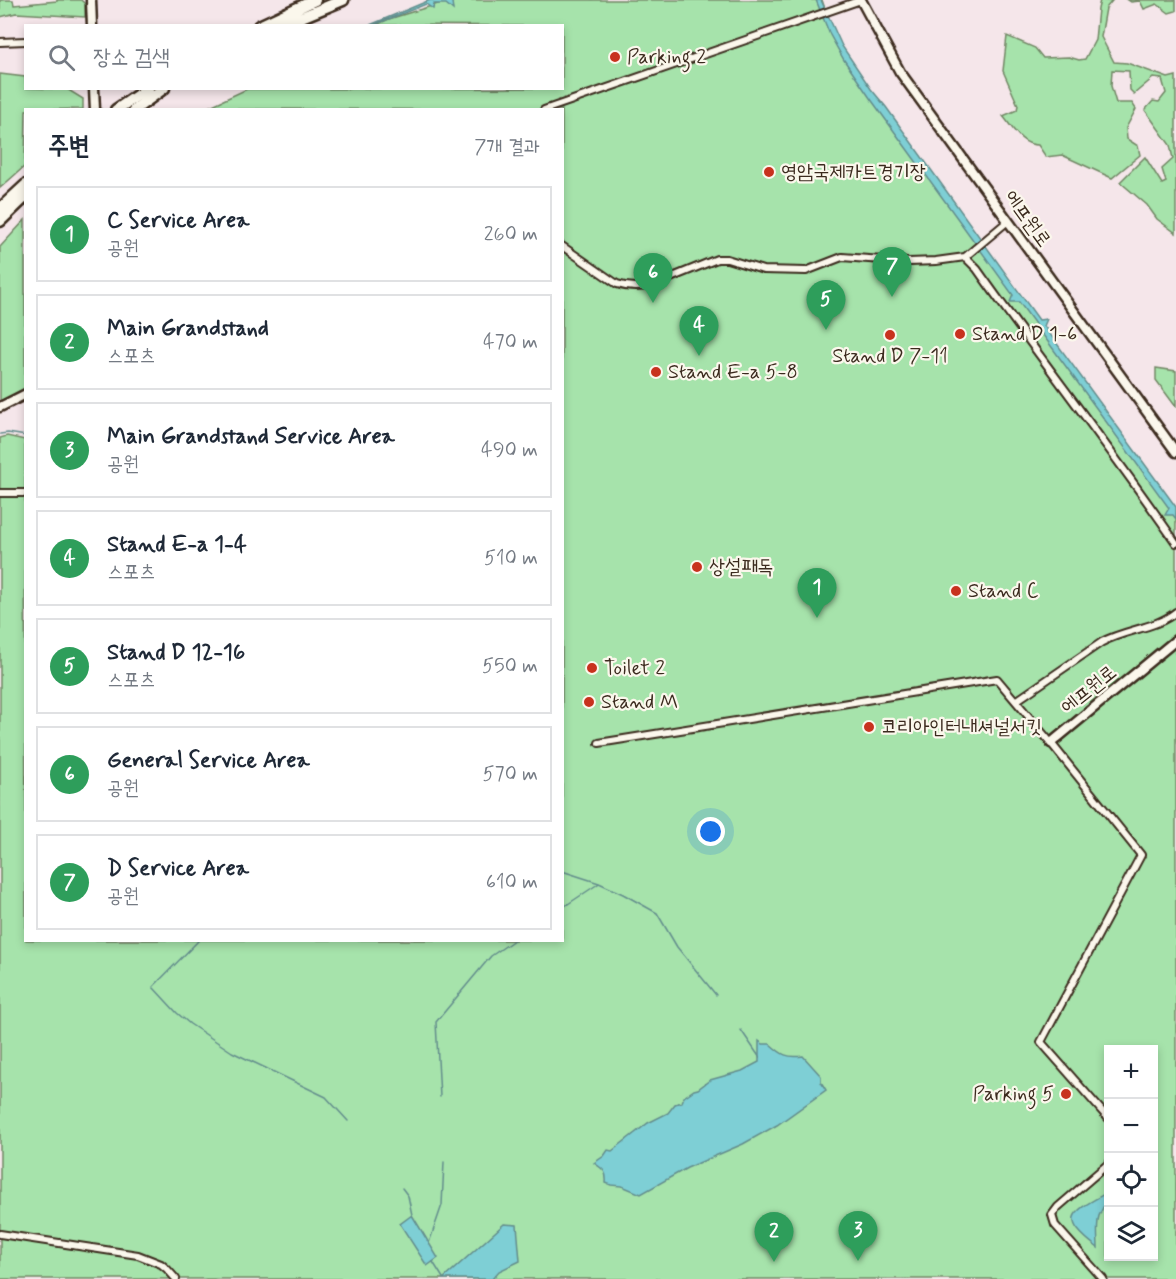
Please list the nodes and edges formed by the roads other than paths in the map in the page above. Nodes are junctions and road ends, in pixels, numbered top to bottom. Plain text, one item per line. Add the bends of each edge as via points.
1 (91, 0) edge
2 (315, 0) edge
3 (343, 0) edge
4 (861, 0) edge
5 (92, 24) edge
6 (263, 24) edge
7 (284, 24) edge
8 (24, 41) edge
9 (0, 42) edge
10 (94, 90) edge
11 (145, 90) edge
12 (161, 90) edge
13 (95, 108) edge
14 (119, 108) edge
15 (137, 108) edge
16 (550, 108) edge
17 (24, 187) edge
18 (24, 198) edge
19 (0, 209) edge
20 (0, 221) edge
21 (1008, 221) junction
22 (564, 247) edge
23 (965, 257) junction
24 (24, 395) edge
25 (0, 407) edge
26 (1176, 452) edge
27 (0, 493) edge
28 (24, 493) edge
29 (1176, 543) edge
30 (1176, 612) edge
31 (1176, 640) edge
32 (1016, 701) junction
33 (599, 743) dead end
34 (1051, 743) junction
35 (1104, 1113) edge
36 (1104, 1167) edge
37 (0, 1233) edge
38 (176, 1279) edge
39 (1103, 1279) edge

1 - 5 street
2 - 6 highway
3 - 7 highway
4 - 16 street
4 - 21 street, 에프원로 via 900,72
8 - 9 street
10 - 13 street
11 - 14 highway
12 - 15 highway
17 - 19 highway
18 - 20 highway
21 - 23 street
21 - 26 street, 에프원로
22 - 23 street via 617,284 634,288 653,285 717,259 763,270 806,271 842,257 909,262
23 - 29 street
24 - 25 street
27 - 28 street
30 - 32 street via 1162,621 1102,642
31 - 34 street, 에프원로
32 - 33 street via 997,679
32 - 34 street
34 - 35 street via 1141,855 1041,1042
36 - 39 street via 1052,1215 1055,1225
37 - 38 street via 138,1255 161,1264

